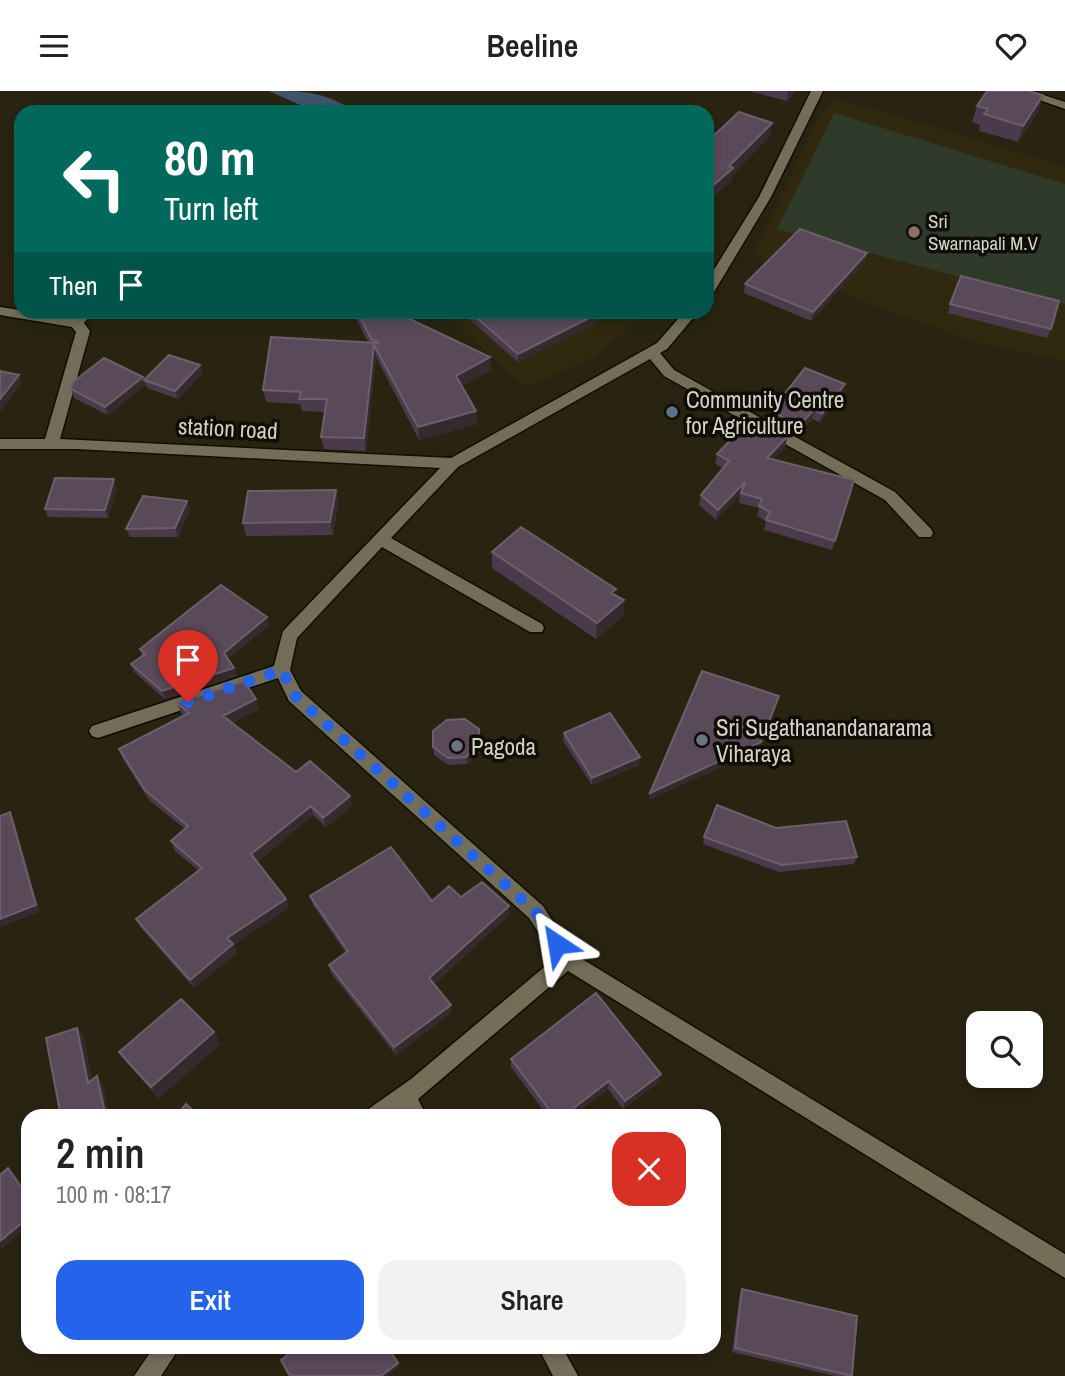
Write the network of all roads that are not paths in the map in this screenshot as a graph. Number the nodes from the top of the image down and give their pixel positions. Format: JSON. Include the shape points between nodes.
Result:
{"nodes":[{"id":1,"x":817,"y":91,"type":"edge"},
{"id":2,"x":1020,"y":91,"type":"edge"},
{"id":3,"x":1065,"y":106,"type":"edge"},
{"id":4,"x":714,"y":281,"type":"edge"},
{"id":5,"x":51,"y":319,"type":"edge"},
{"id":6,"x":80,"y":319,"type":"edge"},
{"id":7,"x":685,"y":319,"type":"edge"},
{"id":8,"x":76,"y":323,"type":"junction"},
{"id":9,"x":652,"y":352,"type":"junction"},
{"id":10,"x":0,"y":444,"type":"edge"},
{"id":11,"x":51,"y":446,"type":"junction"},
{"id":12,"x":453,"y":463,"type":"junction"},
{"id":13,"x":925,"y":533,"type":"dead end"},
{"id":14,"x":382,"y":540,"type":"junction"},
{"id":15,"x":536,"y":628,"type":"dead end"},
{"id":16,"x":282,"y":670,"type":"junction"},
{"id":17,"x":98,"y":731,"type":"dead end"},
{"id":18,"x":567,"y":960,"type":"junction"},
{"id":19,"x":404,"y":1095,"type":"junction"},
{"id":20,"x":385,"y":1109,"type":"edge"},
{"id":21,"x":412,"y":1109,"type":"edge"},
{"id":22,"x":1065,"y":1267,"type":"edge"},
{"id":23,"x":163,"y":1354,"type":"edge"},
{"id":24,"x":554,"y":1354,"type":"edge"},
{"id":25,"x":146,"y":1376,"type":"edge"},
{"id":26,"x":566,"y":1376,"type":"edge"}],
"edges":[{"from":1,"to":4,"type":"street","via":[[765,197]]},
{"from":2,"to":3,"type":"street"},
{"from":5,"to":8,"type":"street"},
{"from":6,"to":8,"type":"street"},
{"from":7,"to":9,"type":"street"},
{"from":8,"to":11,"type":"street","via":[[83,331]]},
{"from":9,"to":12,"type":"street"},
{"from":9,"to":13,"type":"street","via":[[669,373],[890,496]]},
{"from":10,"to":11,"type":"street","name":"station road"},
{"from":11,"to":12,"type":"street","name":"station road"},
{"from":12,"to":14,"type":"street"},
{"from":14,"to":15,"type":"street"},
{"from":14,"to":16,"type":"street","via":[[289,636]]},
{"from":16,"to":17,"type":"street"},
{"from":16,"to":18,"type":"street","via":[[295,696],[536,912]]},
{"from":18,"to":19,"type":"street"},
{"from":18,"to":22,"type":"street"},
{"from":19,"to":20,"type":"street"},
{"from":19,"to":21,"type":"street"},
{"from":23,"to":25,"type":"street"},
{"from":24,"to":26,"type":"street"}]}
